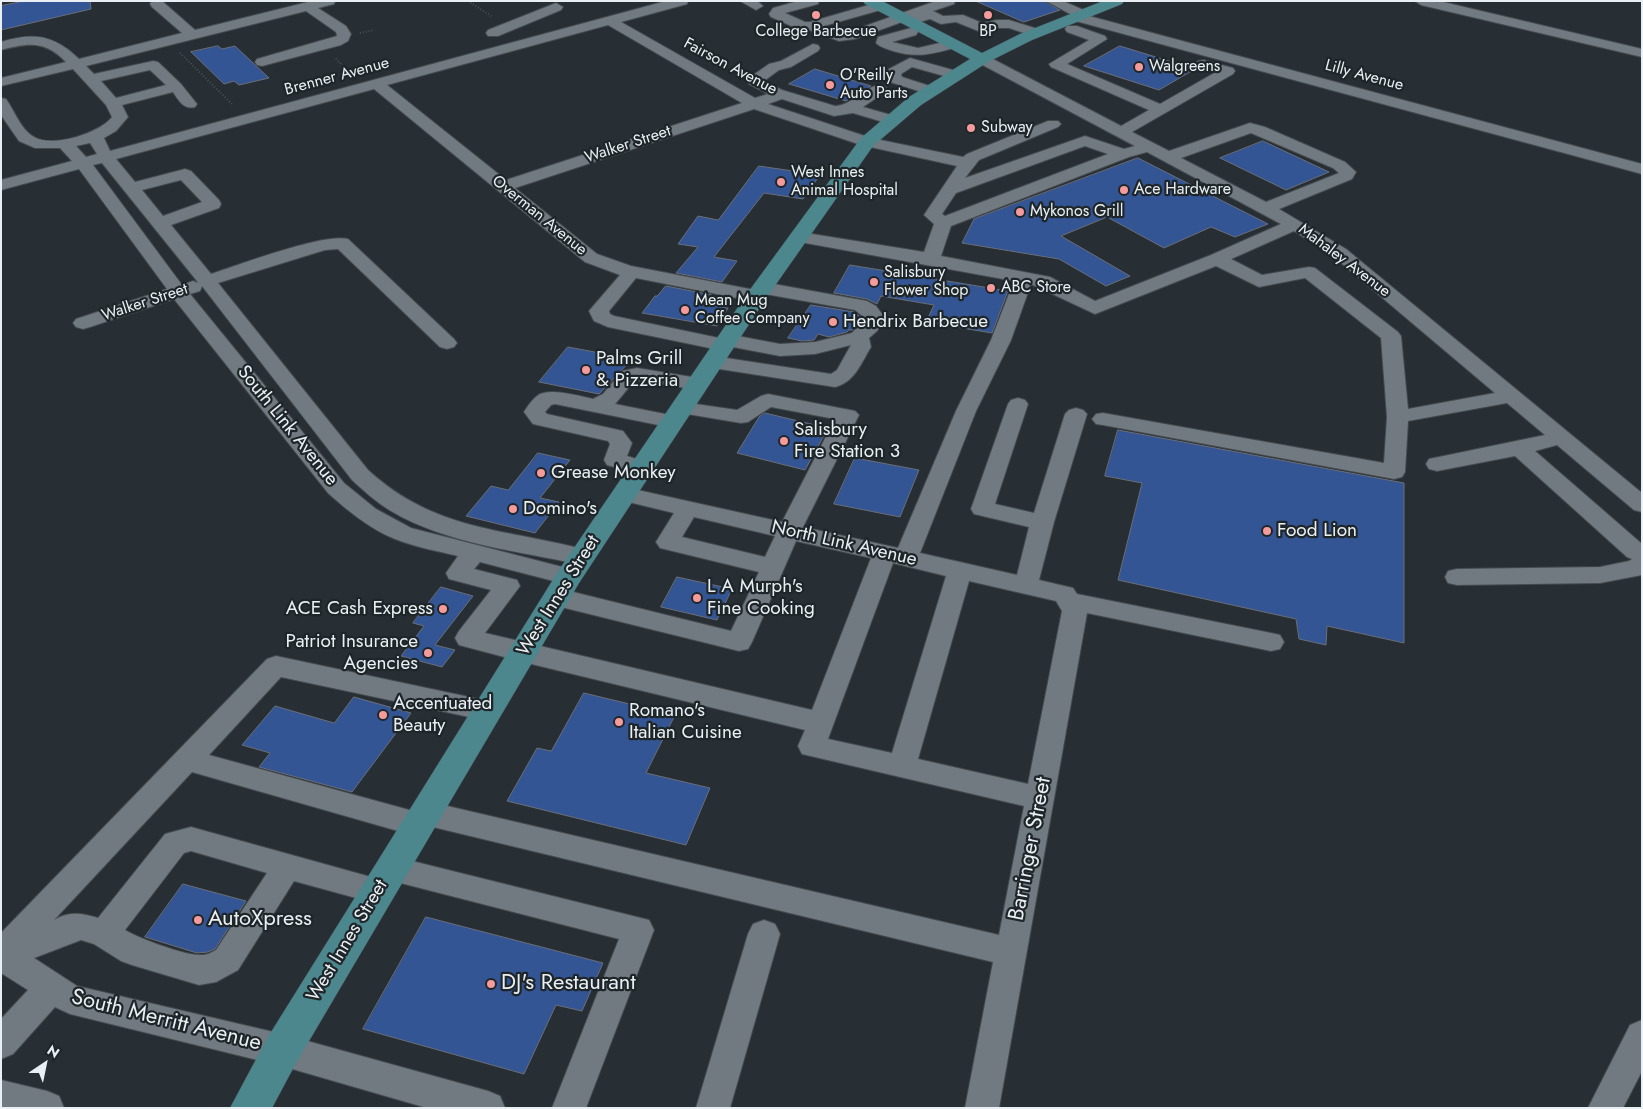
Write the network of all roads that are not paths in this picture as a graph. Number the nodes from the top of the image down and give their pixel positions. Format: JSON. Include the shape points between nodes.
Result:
{"nodes":[{"id":1,"x":329,"y":1,"type":"edge"},
{"id":2,"x":682,"y":1,"type":"edge"},
{"id":3,"x":813,"y":1,"type":"edge"},
{"id":4,"x":949,"y":1,"type":"edge"},
{"id":5,"x":1052,"y":1,"type":"edge"},
{"id":6,"x":1117,"y":1,"type":"edge"},
{"id":7,"x":1421,"y":1,"type":"edge"},
{"id":8,"x":158,"y":4,"type":"dead end"},
{"id":9,"x":552,"y":4,"type":"edge"},
{"id":10,"x":875,"y":4,"type":"edge"},
{"id":11,"x":620,"y":6,"type":"dead end"},
{"id":12,"x":834,"y":6,"type":"dead end"},
{"id":13,"x":309,"y":7,"type":"junction"},
{"id":14,"x":634,"y":14,"type":"junction"},
{"id":15,"x":851,"y":14,"type":"junction"},
{"id":16,"x":1080,"y":16,"type":"junction"},
{"id":17,"x":609,"y":20,"type":"junction"},
{"id":18,"x":941,"y":20,"type":"junction"},
{"id":19,"x":916,"y":25,"type":"junction"},
{"id":20,"x":1016,"y":25,"type":"junction"},
{"id":21,"x":1058,"y":25,"type":"junction"},
{"id":22,"x":811,"y":26,"type":"junction"},
{"id":23,"x":587,"y":27,"type":"junction"},
{"id":24,"x":493,"y":33,"type":"dead end"},
{"id":25,"x":1036,"y":33,"type":"junction"},
{"id":26,"x":962,"y":34,"type":"junction"},
{"id":27,"x":192,"y":35,"type":"junction"},
{"id":28,"x":994,"y":35,"type":"junction"},
{"id":29,"x":1100,"y":39,"type":"junction"},
{"id":30,"x":1017,"y":42,"type":"junction"},
{"id":31,"x":1,"y":46,"type":"edge"},
{"id":32,"x":813,"y":48,"type":"dead end"},
{"id":33,"x":1642,"y":53,"type":"edge"},
{"id":34,"x":915,"y":58,"type":"junction"},
{"id":35,"x":982,"y":59,"type":"junction"},
{"id":36,"x":262,"y":62,"type":"dead end"},
{"id":37,"x":76,"y":64,"type":"junction"},
{"id":38,"x":955,"y":75,"type":"junction"},
{"id":39,"x":92,"y":79,"type":"junction"},
{"id":40,"x":1,"y":82,"type":"edge"},
{"id":41,"x":378,"y":85,"type":"junction"},
{"id":42,"x":176,"y":87,"type":"junction"},
{"id":43,"x":880,"y":89,"type":"dead end"},
{"id":44,"x":930,"y":91,"type":"junction"},
{"id":45,"x":779,"y":94,"type":"junction"},
{"id":46,"x":1,"y":102,"type":"edge"},
{"id":47,"x":113,"y":103,"type":"junction"},
{"id":48,"x":190,"y":104,"type":"dead end"},
{"id":49,"x":754,"y":104,"type":"junction"},
{"id":50,"x":1066,"y":104,"type":"junction"},
{"id":51,"x":851,"y":108,"type":"junction"},
{"id":52,"x":1161,"y":110,"type":"junction"},
{"id":53,"x":893,"y":120,"type":"junction"},
{"id":54,"x":1053,"y":124,"type":"junction"},
{"id":55,"x":1121,"y":132,"type":"junction"},
{"id":56,"x":94,"y":135,"type":"junction"},
{"id":57,"x":1085,"y":141,"type":"junction"},
{"id":58,"x":867,"y":142,"type":"junction"},
{"id":59,"x":64,"y":143,"type":"junction"},
{"id":60,"x":1149,"y":147,"type":"junction"},
{"id":61,"x":1123,"y":154,"type":"junction"},
{"id":62,"x":106,"y":157,"type":"junction"},
{"id":63,"x":1168,"y":157,"type":"junction"},
{"id":64,"x":83,"y":163,"type":"junction"},
{"id":65,"x":967,"y":163,"type":"junction"},
{"id":66,"x":1642,"y":169,"type":"edge"},
{"id":67,"x":1,"y":185,"type":"edge"},
{"id":68,"x":502,"y":187,"type":"junction"},
{"id":69,"x":131,"y":188,"type":"junction"},
{"id":70,"x":951,"y":189,"type":"junction"},
{"id":71,"x":1266,"y":208,"type":"junction"},
{"id":72,"x":160,"y":223,"type":"junction"},
{"id":73,"x":943,"y":223,"type":"junction"},
{"id":74,"x":1295,"y":224,"type":"junction"},
{"id":75,"x":800,"y":237,"type":"junction"},
{"id":76,"x":1217,"y":259,"type":"junction"},
{"id":77,"x":931,"y":260,"type":"junction"},
{"id":78,"x":632,"y":272,"type":"junction"},
{"id":79,"x":1025,"y":277,"type":"junction"},
{"id":80,"x":207,"y":282,"type":"junction"},
{"id":81,"x":178,"y":292,"type":"junction"},
{"id":82,"x":760,"y":292,"type":"junction"},
{"id":83,"x":83,"y":323,"type":"dead end"},
{"id":84,"x":859,"y":337,"type":"junction"},
{"id":85,"x":447,"y":343,"type":"dead end"},
{"id":86,"x":703,"y":377,"type":"junction"},
{"id":87,"x":1512,"y":396,"type":"junction"},
{"id":88,"x":1018,"y":404,"type":"dead end"},
{"id":89,"x":596,"y":406,"type":"junction"},
{"id":90,"x":1076,"y":414,"type":"dead end"},
{"id":91,"x":1398,"y":417,"type":"junction"},
{"id":92,"x":1103,"y":419,"type":"dead end"},
{"id":93,"x":1561,"y":437,"type":"junction"},
{"id":94,"x":1525,"y":447,"type":"junction"},
{"id":95,"x":1437,"y":464,"type":"dead end"},
{"id":96,"x":641,"y":468,"type":"junction"},
{"id":97,"x":624,"y":494,"type":"junction"},
{"id":98,"x":1642,"y":505,"type":"edge"},
{"id":99,"x":688,"y":508,"type":"junction"},
{"id":100,"x":1042,"y":522,"type":"junction"},
{"id":101,"x":789,"y":531,"type":"junction"},
{"id":102,"x":473,"y":554,"type":"junction"},
{"id":103,"x":1642,"y":554,"type":"edge"},
{"id":104,"x":896,"y":556,"type":"junction"},
{"id":105,"x":1642,"y":563,"type":"edge"},
{"id":106,"x":773,"y":567,"type":"junction"},
{"id":107,"x":960,"y":570,"type":"junction"},
{"id":108,"x":569,"y":577,"type":"junction"},
{"id":109,"x":1457,"y":577,"type":"dead end"},
{"id":110,"x":1026,"y":585,"type":"junction"},
{"id":111,"x":1067,"y":597,"type":"junction"},
{"id":112,"x":1271,"y":642,"type":"dead end"},
{"id":113,"x":523,"y":653,"type":"junction"},
{"id":114,"x":488,"y":711,"type":"junction"},
{"id":115,"x":821,"y":722,"type":"junction"},
{"id":116,"x":187,"y":760,"type":"junction"},
{"id":117,"x":902,"y":767,"type":"junction"},
{"id":118,"x":1040,"y":798,"type":"junction"},
{"id":119,"x":422,"y":819,"type":"junction"},
{"id":120,"x":288,"y":865,"type":"junction"},
{"id":121,"x":385,"y":880,"type":"junction"},
{"id":122,"x":104,"y":934,"type":"junction"},
{"id":123,"x":764,"y":934,"type":"dead end"},
{"id":124,"x":1012,"y":952,"type":"junction"},
{"id":125,"x":1,"y":955,"type":"edge"},
{"id":126,"x":51,"y":988,"type":"junction"},
{"id":127,"x":1642,"y":1036,"type":"edge"},
{"id":128,"x":1,"y":1043,"type":"edge"},
{"id":129,"x":282,"y":1050,"type":"junction"},
{"id":130,"x":1,"y":1097,"type":"edge"},
{"id":131,"x":47,"y":1108,"type":"edge"},
{"id":132,"x":250,"y":1108,"type":"edge"},
{"id":133,"x":488,"y":1108,"type":"edge"},
{"id":134,"x":569,"y":1108,"type":"edge"},
{"id":135,"x":713,"y":1108,"type":"edge"},
{"id":136,"x":982,"y":1108,"type":"edge"},
{"id":137,"x":1605,"y":1108,"type":"edge"}],
"edges":[{"from":1,"to":13,"type":"street"},
{"from":2,"to":14,"type":"street","name":"Brenner Avenue"},
{"from":3,"to":22,"type":"street","via":[[776,14],[803,26]]},
{"from":4,"to":19,"type":"street"},
{"from":5,"to":16,"type":"street","name":"Lilly Avenue"},
{"from":6,"to":16,"type":"main road","name":"West Innes Street"},
{"from":7,"to":33,"type":"street"},
{"from":8,"to":27,"type":"street"},
{"from":9,"to":23,"type":"street"},
{"from":9,"to":24,"type":"street"},
{"from":10,"to":15,"type":"street"},
{"from":10,"to":19,"type":"main road"},
{"from":11,"to":14,"type":"street"},
{"from":12,"to":15,"type":"street"},
{"from":13,"to":27,"type":"street"},
{"from":13,"to":36,"type":"street","via":[[341,29],[343,38]]},
{"from":14,"to":17,"type":"street","name":"Brenner Avenue"},
{"from":15,"to":22,"type":"street"},
{"from":16,"to":21,"type":"main road","name":"West Innes Street"},
{"from":16,"to":66,"type":"street","name":"Lilly Avenue"},
{"from":17,"to":23,"type":"street","name":"Brenner Avenue"},
{"from":17,"to":49,"type":"street","name":"Fairson Avenue"},
{"from":18,"to":19,"type":"street","via":[[932,15]]},
{"from":18,"to":26,"type":"street"},
{"from":18,"to":26,"type":"street","via":[[958,18]]},
{"from":19,"to":22,"type":"street","via":[[839,37]]},
{"from":19,"to":26,"type":"main road"},
{"from":19,"to":34,"type":"street","via":[[883,40],[884,44]]},
{"from":20,"to":25,"type":"street"},
{"from":20,"to":26,"type":"street","via":[[998,22]]},
{"from":20,"to":28,"type":"street"},
{"from":21,"to":25,"type":"main road","name":"West Innes Street"},
{"from":21,"to":29,"type":"street"},
{"from":23,"to":41,"type":"street","name":"Brenner Avenue"},
{"from":25,"to":30,"type":"main road","name":"West Innes Street"},
{"from":26,"to":28,"type":"street"},
{"from":26,"to":34,"type":"street"},
{"from":26,"to":35,"type":"main road"},
{"from":27,"to":37,"type":"street"},
{"from":28,"to":30,"type":"street"},
{"from":29,"to":52,"type":"street","via":[[1056,64]]},
{"from":29,"to":52,"type":"street","via":[[1116,39],[1228,71]]},
{"from":30,"to":35,"type":"main road","name":"West Innes Street"},
{"from":31,"to":37,"type":"street","via":[[29,40],[47,42],[63,50]]},
{"from":32,"to":45,"type":"street","via":[[754,81]]},
{"from":34,"to":38,"type":"street"},
{"from":34,"to":44,"type":"street","via":[[894,72],[895,79]]},
{"from":35,"to":38,"type":"main road","name":"West Innes Street"},
{"from":35,"to":50,"type":"street","name":"Mahaley Avenue"},
{"from":37,"to":39,"type":"street"},
{"from":37,"to":40,"type":"street"},
{"from":38,"to":44,"type":"main road","name":"West Innes Street"},
{"from":39,"to":42,"type":"street","via":[[153,65]]},
{"from":39,"to":47,"type":"street"},
{"from":41,"to":62,"type":"street","name":"Brenner Avenue"},
{"from":41,"to":68,"type":"street","name":"Overman Avenue"},
{"from":42,"to":47,"type":"street"},
{"from":42,"to":48,"type":"street"},
{"from":43,"to":51,"type":"street"},
{"from":44,"to":53,"type":"main road","name":"West Innes Street"},
{"from":45,"to":49,"type":"street","name":"Walker Street"},
{"from":45,"to":51,"type":"street","via":[[834,111]]},
{"from":46,"to":59,"type":"street","via":[[27,139],[41,144]]},
{"from":47,"to":56,"type":"street","via":[[120,117],[114,125]]},
{"from":49,"to":58,"type":"street","name":"Fairson Avenue"},
{"from":49,"to":68,"type":"street","name":"Walker Street"},
{"from":50,"to":54,"type":"street","via":[[1045,120]]},
{"from":50,"to":55,"type":"street","name":"Mahaley Avenue"},
{"from":51,"to":53,"type":"street"},
{"from":52,"to":55,"type":"street"},
{"from":53,"to":58,"type":"main road","name":"West Innes Street"},
{"from":54,"to":57,"type":"street"},
{"from":54,"to":65,"type":"street","via":[[973,156]]},
{"from":55,"to":60,"type":"street","name":"Mahaley Avenue"},
{"from":56,"to":59,"type":"street"},
{"from":56,"to":62,"type":"street","name":"South Link Avenue"},
{"from":57,"to":61,"type":"street"},
{"from":57,"to":70,"type":"street"},
{"from":58,"to":65,"type":"street","name":"Fairson Avenue"},
{"from":58,"to":75,"type":"main road","name":"West Innes Street"},
{"from":59,"to":64,"type":"street","name":"South Link Avenue"},
{"from":60,"to":61,"type":"street"},
{"from":60,"to":63,"type":"street","name":"Mahaley Avenue"},
{"from":61,"to":73,"type":"street"},
{"from":62,"to":64,"type":"street","name":"Brenner Avenue"},
{"from":62,"to":69,"type":"street","name":"South Link Avenue"},
{"from":63,"to":71,"type":"street","name":"Mahaley Avenue"},
{"from":63,"to":71,"type":"street","via":[[1250,128],[1339,165],[1348,172],[1346,176]]},
{"from":64,"to":67,"type":"street","name":"Brenner Avenue"},
{"from":64,"to":81,"type":"street","name":"South Link Avenue"},
{"from":65,"to":70,"type":"street"},
{"from":68,"to":78,"type":"street","name":"Overman Avenue","via":[[591,258]]},
{"from":69,"to":72,"type":"street","name":"South Link Avenue"},
{"from":69,"to":72,"type":"street","via":[[185,174],[213,204]]},
{"from":70,"to":73,"type":"street","via":[[934,215]]},
{"from":71,"to":74,"type":"street","name":"Mahaley Avenue"},
{"from":72,"to":80,"type":"street","name":"South Link Avenue"},
{"from":73,"to":77,"type":"street"},
{"from":74,"to":76,"type":"street"},
{"from":74,"to":87,"type":"street","name":"Mahaley Avenue","via":[[1340,253]]},
{"from":75,"to":77,"type":"street"},
{"from":75,"to":82,"type":"main road","name":"West Innes Street"},
{"from":76,"to":79,"type":"street","via":[[1095,308],[1043,281]]},
{"from":76,"to":91,"type":"street","via":[[1259,281],[1309,272],[1391,336]]},
{"from":77,"to":79,"type":"street"},
{"from":78,"to":82,"type":"street","name":"Overman Avenue"},
{"from":78,"to":86,"type":"street","via":[[598,311],[601,317]]},
{"from":79,"to":104,"type":"street","via":[[1001,340]]},
{"from":80,"to":81,"type":"street","name":"Walker Street"},
{"from":80,"to":85,"type":"street","name":"Walker Street","via":[[323,245],[342,244]]},
{"from":80,"to":108,"type":"street","name":"South Link Avenue","via":[[360,476],[384,496],[413,513]]},
{"from":81,"to":83,"type":"street","name":"Walker Street"},
{"from":81,"to":102,"type":"street","name":"South Link Avenue","via":[[336,488],[357,507],[379,523],[404,534]]},
{"from":82,"to":84,"type":"street","name":"Overman Avenue","via":[[865,307],[875,318]]},
{"from":82,"to":86,"type":"main road","name":"West Innes Street"},
{"from":84,"to":86,"type":"street","via":[[791,351]]},
{"from":84,"to":86,"type":"street","via":[[861,347],[845,374],[835,381]]},
{"from":86,"to":89,"type":"street"},
{"from":86,"to":89,"type":"street","via":[[629,375],[610,398]]},
{"from":86,"to":96,"type":"main road","name":"West Innes Street"},
{"from":86,"to":101,"type":"street","via":[[741,417],[768,400],[848,415]]},
{"from":87,"to":91,"type":"street"},
{"from":87,"to":93,"type":"street","name":"Mahaley Avenue"},
{"from":88,"to":100,"type":"street","via":[[982,509]]},
{"from":89,"to":96,"type":"street","via":[[555,398],[545,399],[534,412],[540,419],[615,436],[621,443],[615,460]]},
{"from":90,"to":100,"type":"street"},
{"from":91,"to":92,"type":"street","via":[[1394,472]]},
{"from":93,"to":94,"type":"street"},
{"from":93,"to":98,"type":"street","name":"Mahaley Avenue"},
{"from":94,"to":95,"type":"street"},
{"from":94,"to":103,"type":"street","via":[[1524,453]]},
{"from":96,"to":97,"type":"main road","name":"West Innes Street"},
{"from":97,"to":99,"type":"street","name":"North Link Avenue"},
{"from":97,"to":108,"type":"main road","name":"West Innes Street"},
{"from":99,"to":101,"type":"street","name":"North Link Avenue"},
{"from":99,"to":106,"type":"street","via":[[668,542]]},
{"from":100,"to":110,"type":"street"},
{"from":101,"to":104,"type":"street","name":"North Link Avenue"},
{"from":101,"to":106,"type":"street"},
{"from":102,"to":108,"type":"street","name":"South Link Avenue"},
{"from":102,"to":113,"type":"street","via":[[458,573],[508,586],[468,638]]},
{"from":104,"to":107,"type":"street","name":"North Link Avenue"},
{"from":104,"to":115,"type":"street"},
{"from":105,"to":109,"type":"street","via":[[1636,568],[1600,576]]},
{"from":106,"to":108,"type":"street","via":[[739,642]]},
{"from":107,"to":110,"type":"street","name":"North Link Avenue"},
{"from":107,"to":117,"type":"street"},
{"from":108,"to":113,"type":"main road","name":"West Innes Street"},
{"from":110,"to":111,"type":"street","name":"North Link Avenue"},
{"from":111,"to":112,"type":"street","name":"North Link Avenue"},
{"from":111,"to":118,"type":"street","name":"Barringer Street","via":[[1075,610]]},
{"from":113,"to":114,"type":"main road","name":"West Innes Street"},
{"from":113,"to":115,"type":"street"},
{"from":114,"to":116,"type":"street","via":[[276,666]]},
{"from":114,"to":119,"type":"main road","name":"West Innes Street"},
{"from":115,"to":117,"type":"street","via":[[812,746]]},
{"from":116,"to":119,"type":"street"},
{"from":116,"to":125,"type":"street"},
{"from":117,"to":118,"type":"street"},
{"from":118,"to":124,"type":"street","name":"Barringer Street"},
{"from":119,"to":121,"type":"main road","name":"West Innes Street"},
{"from":119,"to":124,"type":"street"},
{"from":120,"to":121,"type":"street"},
{"from":120,"to":122,"type":"street","via":[[191,838],[175,843]]},
{"from":120,"to":122,"type":"street","via":[[227,960],[216,967],[199,970],[132,951]]},
{"from":121,"to":129,"type":"main road","name":"West Innes Street"},
{"from":121,"to":134,"type":"street","via":[[638,930]]},
{"from":122,"to":125,"type":"street","via":[[81,926],[68,928],[55,936]]},
{"from":123,"to":135,"type":"street"},
{"from":124,"to":136,"type":"street","name":"Barringer Street"},
{"from":125,"to":126,"type":"street","name":"South Merritt Avenue"},
{"from":126,"to":128,"type":"street"},
{"from":126,"to":129,"type":"street","name":"South Merritt Avenue","via":[[70,999]]},
{"from":127,"to":137,"type":"street"},
{"from":129,"to":132,"type":"main road","name":"West Innes Street"},
{"from":129,"to":133,"type":"street","name":"South Merritt Avenue"},
{"from":130,"to":131,"type":"street"}]}
